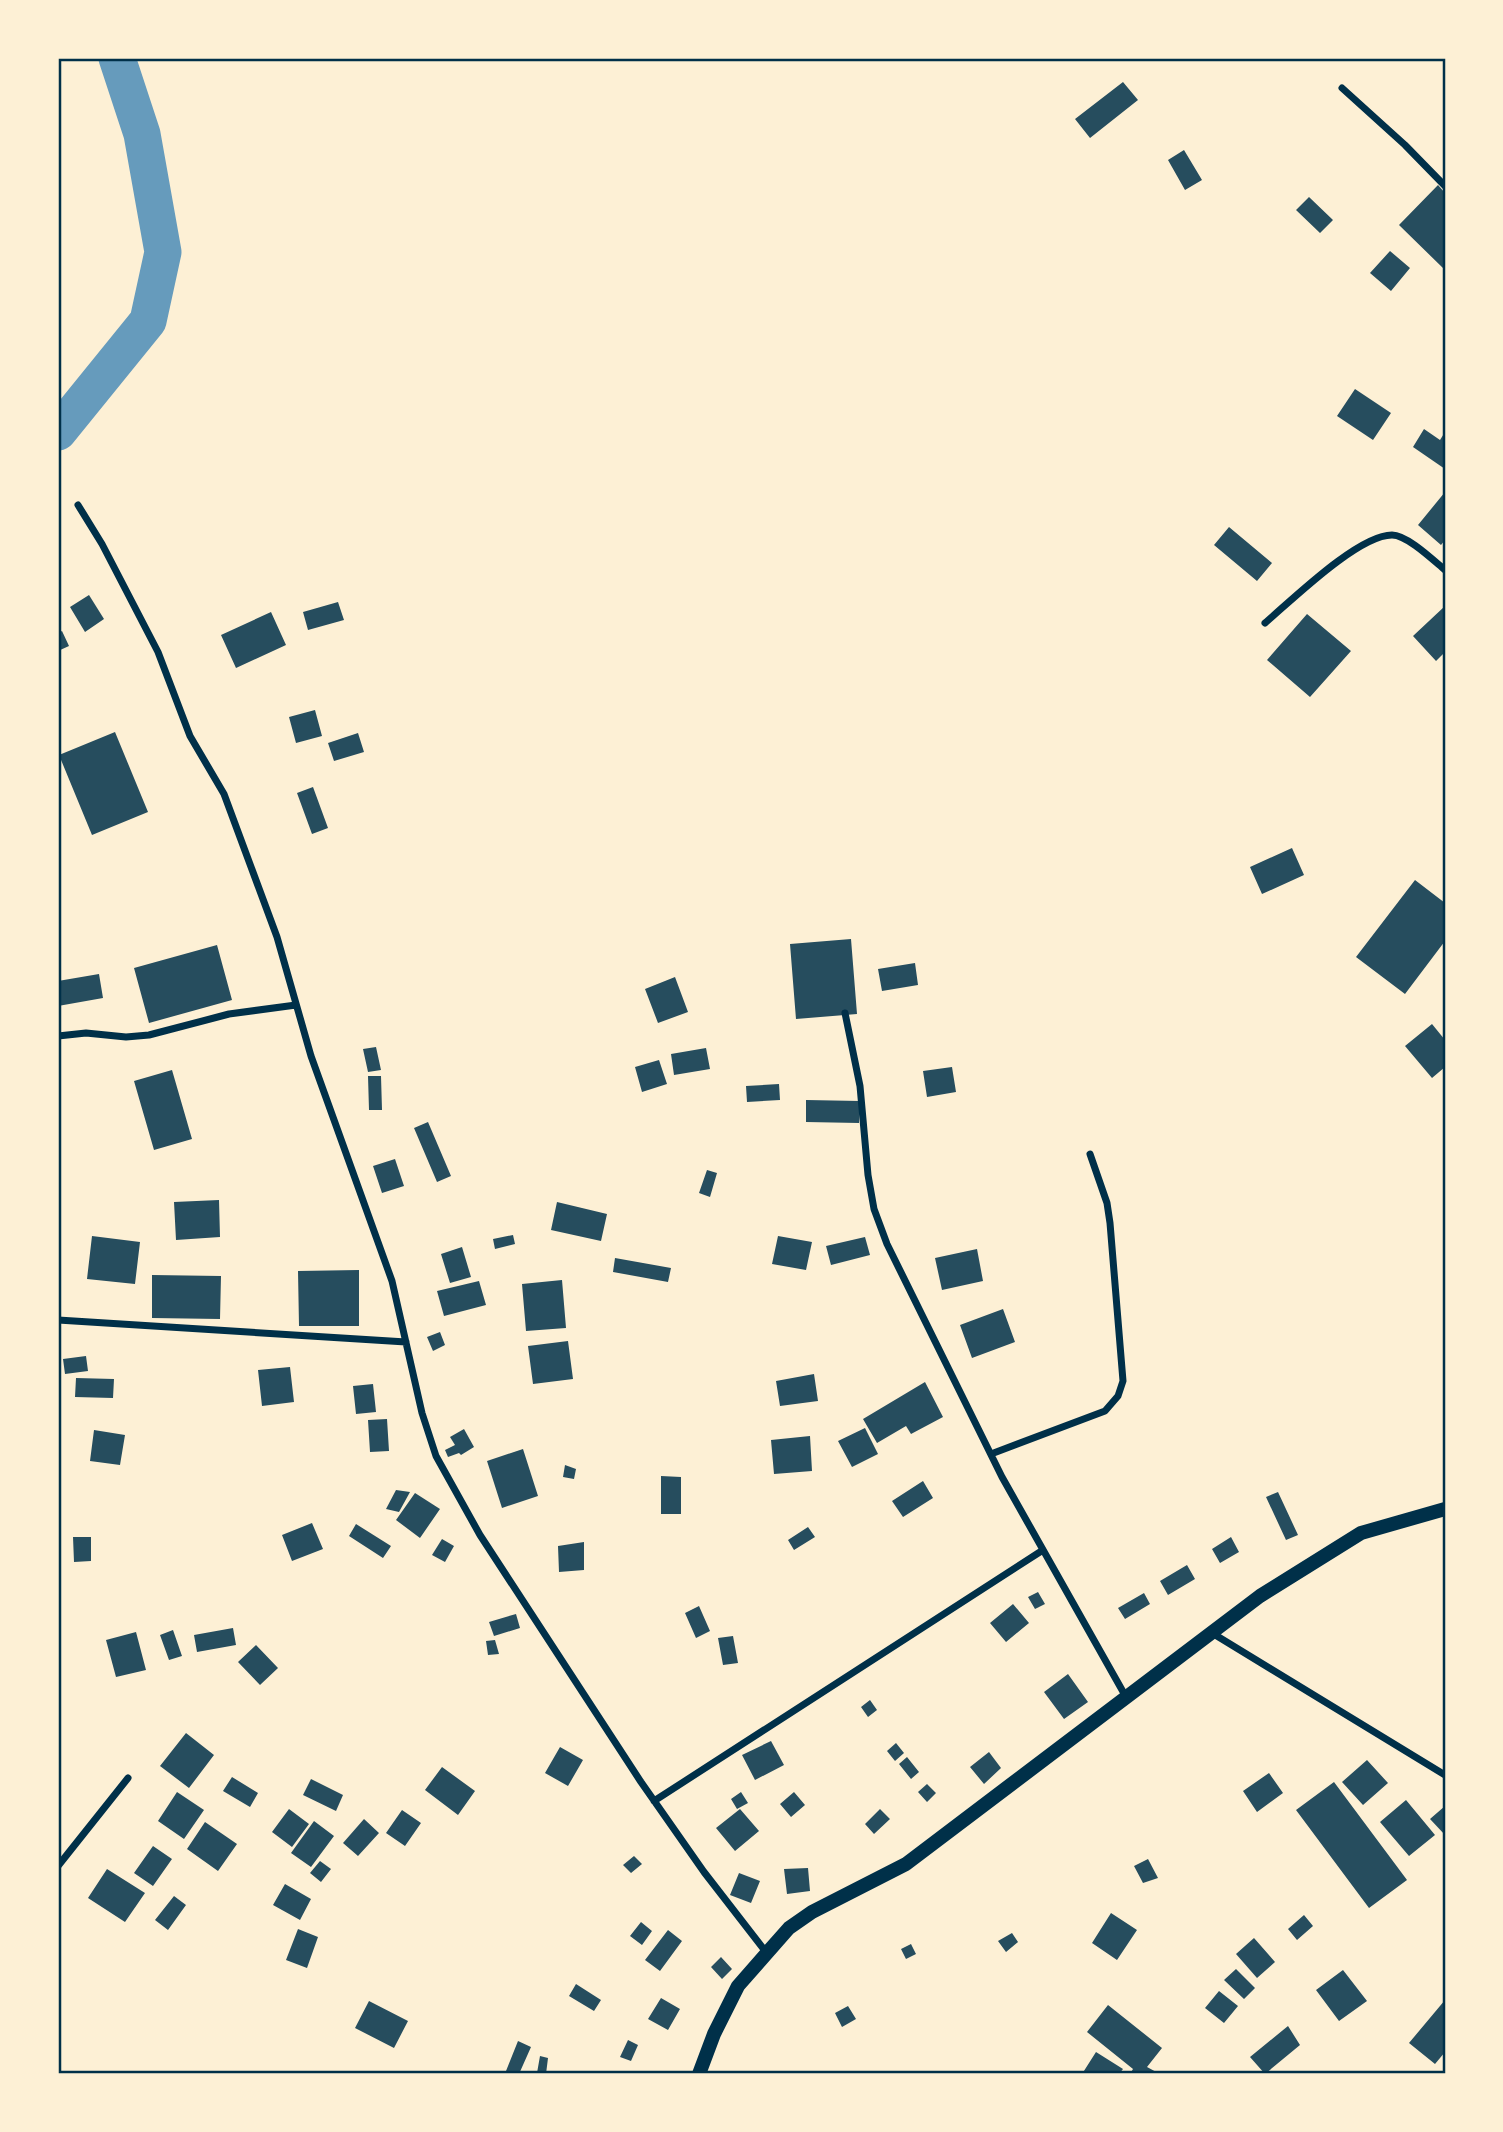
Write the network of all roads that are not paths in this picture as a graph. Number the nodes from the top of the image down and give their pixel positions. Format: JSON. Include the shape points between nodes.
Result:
{"nodes":[{"id":1,"x":1342,"y":88,"type":"dead end"},
{"id":2,"x":1445,"y":186,"type":"edge"},
{"id":3,"x":78,"y":505,"type":"dead end"},
{"id":4,"x":1445,"y":570,"type":"edge"},
{"id":5,"x":1265,"y":624,"type":"dead end"},
{"id":6,"x":296,"y":1005,"type":"junction"},
{"id":7,"x":845,"y":1013,"type":"dead end"},
{"id":8,"x":58,"y":1036,"type":"edge"},
{"id":9,"x":1090,"y":1154,"type":"dead end"},
{"id":10,"x":58,"y":1321,"type":"edge"},
{"id":11,"x":406,"y":1342,"type":"junction"},
{"id":12,"x":991,"y":1454,"type":"junction"},
{"id":13,"x":1445,"y":1509,"type":"edge"},
{"id":14,"x":1043,"y":1550,"type":"junction"},
{"id":15,"x":1212,"y":1633,"type":"junction"},
{"id":16,"x":1126,"y":1698,"type":"junction"},
{"id":17,"x":1445,"y":1775,"type":"edge"},
{"id":18,"x":128,"y":1779,"type":"dead end"},
{"id":19,"x":654,"y":1801,"type":"junction"},
{"id":20,"x":58,"y":1866,"type":"edge"},
{"id":21,"x":766,"y":1952,"type":"junction"},
{"id":22,"x":699,"y":2074,"type":"edge"}],
"edges":[{"from":1,"to":2,"type":"street"},
{"from":3,"to":6,"type":"street","via":[[158,652],[190,736],[224,794],[277,937]]},
{"from":4,"to":5,"type":"street","via":[[1405,539],[1380,537],[1342,557]]},
{"from":6,"to":8,"type":"street","via":[[229,1014],[149,1035]]},
{"from":6,"to":11,"type":"street","via":[[392,1280]]},
{"from":7,"to":12,"type":"street","via":[[860,1086],[874,1209],[910,1293]]},
{"from":9,"to":12,"type":"street","via":[[1110,1223],[1123,1381],[1118,1396],[1105,1410]]},
{"from":10,"to":11,"type":"street"},
{"from":11,"to":19,"type":"street","via":[[436,1456],[480,1535]]},
{"from":12,"to":14,"type":"street"},
{"from":13,"to":15,"type":"main road","via":[[1361,1533],[1260,1596]]},
{"from":14,"to":16,"type":"street"},
{"from":14,"to":19,"type":"street"},
{"from":15,"to":16,"type":"main road"},
{"from":15,"to":17,"type":"street"},
{"from":16,"to":21,"type":"main road","via":[[906,1864],[811,1912]]},
{"from":18,"to":20,"type":"street"},
{"from":19,"to":21,"type":"street"},
{"from":21,"to":22,"type":"main road","via":[[738,1986]]}]}
